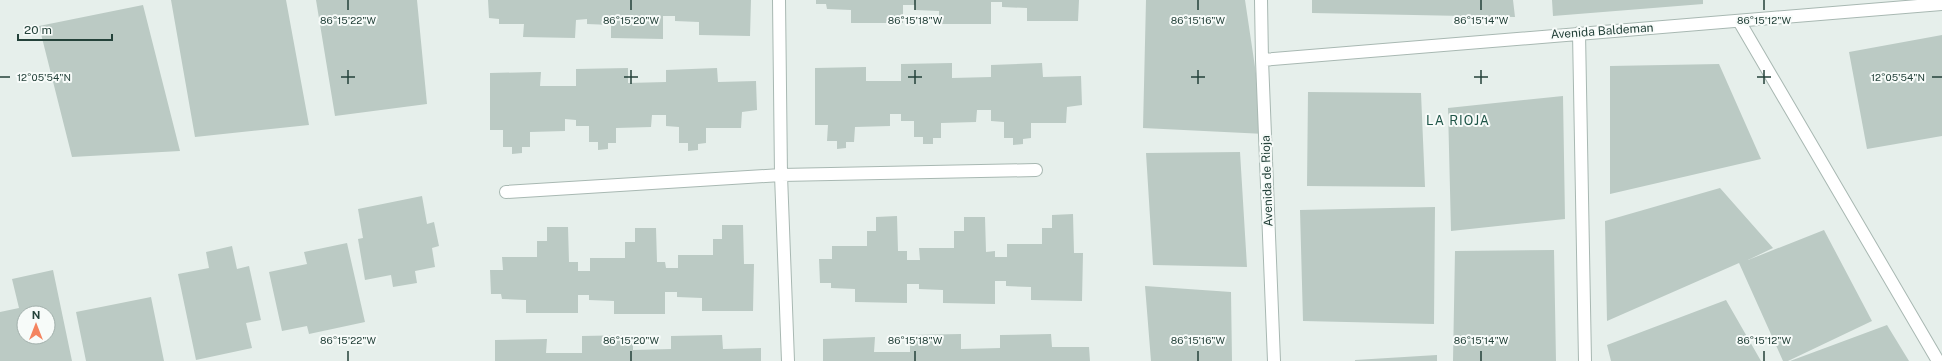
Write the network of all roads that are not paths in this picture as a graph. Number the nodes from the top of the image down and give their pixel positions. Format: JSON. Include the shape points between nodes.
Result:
{"nodes":[{"id":1,"x":779,"y":0,"type":"edge"},
{"id":2,"x":1261,"y":0,"type":"edge"},
{"id":3,"x":1942,"y":4,"type":"edge"},
{"id":4,"x":1739,"y":21,"type":"junction"},
{"id":5,"x":1579,"y":33,"type":"junction"},
{"id":6,"x":1262,"y":60,"type":"junction"},
{"id":7,"x":1036,"y":170,"type":"dead end"},
{"id":8,"x":781,"y":175,"type":"junction"},
{"id":9,"x":506,"y":192,"type":"dead end"},
{"id":10,"x":788,"y":361,"type":"edge"},
{"id":11,"x":1274,"y":361,"type":"edge"},
{"id":12,"x":1585,"y":361,"type":"edge"},
{"id":13,"x":1938,"y":361,"type":"edge"}],
"edges":[{"from":1,"to":8,"type":"street"},
{"from":2,"to":6,"type":"street","name":"Avenida de Rioja"},
{"from":3,"to":4,"type":"street","name":"Avenida Baldeman"},
{"from":4,"to":5,"type":"street","name":"Avenida Baldeman"},
{"from":4,"to":13,"type":"street"},
{"from":5,"to":6,"type":"street","name":"Avenida Baldeman"},
{"from":5,"to":12,"type":"street"},
{"from":6,"to":11,"type":"street","name":"Avenida de Rioja"},
{"from":7,"to":8,"type":"street"},
{"from":8,"to":9,"type":"street"},
{"from":8,"to":10,"type":"street"}]}
